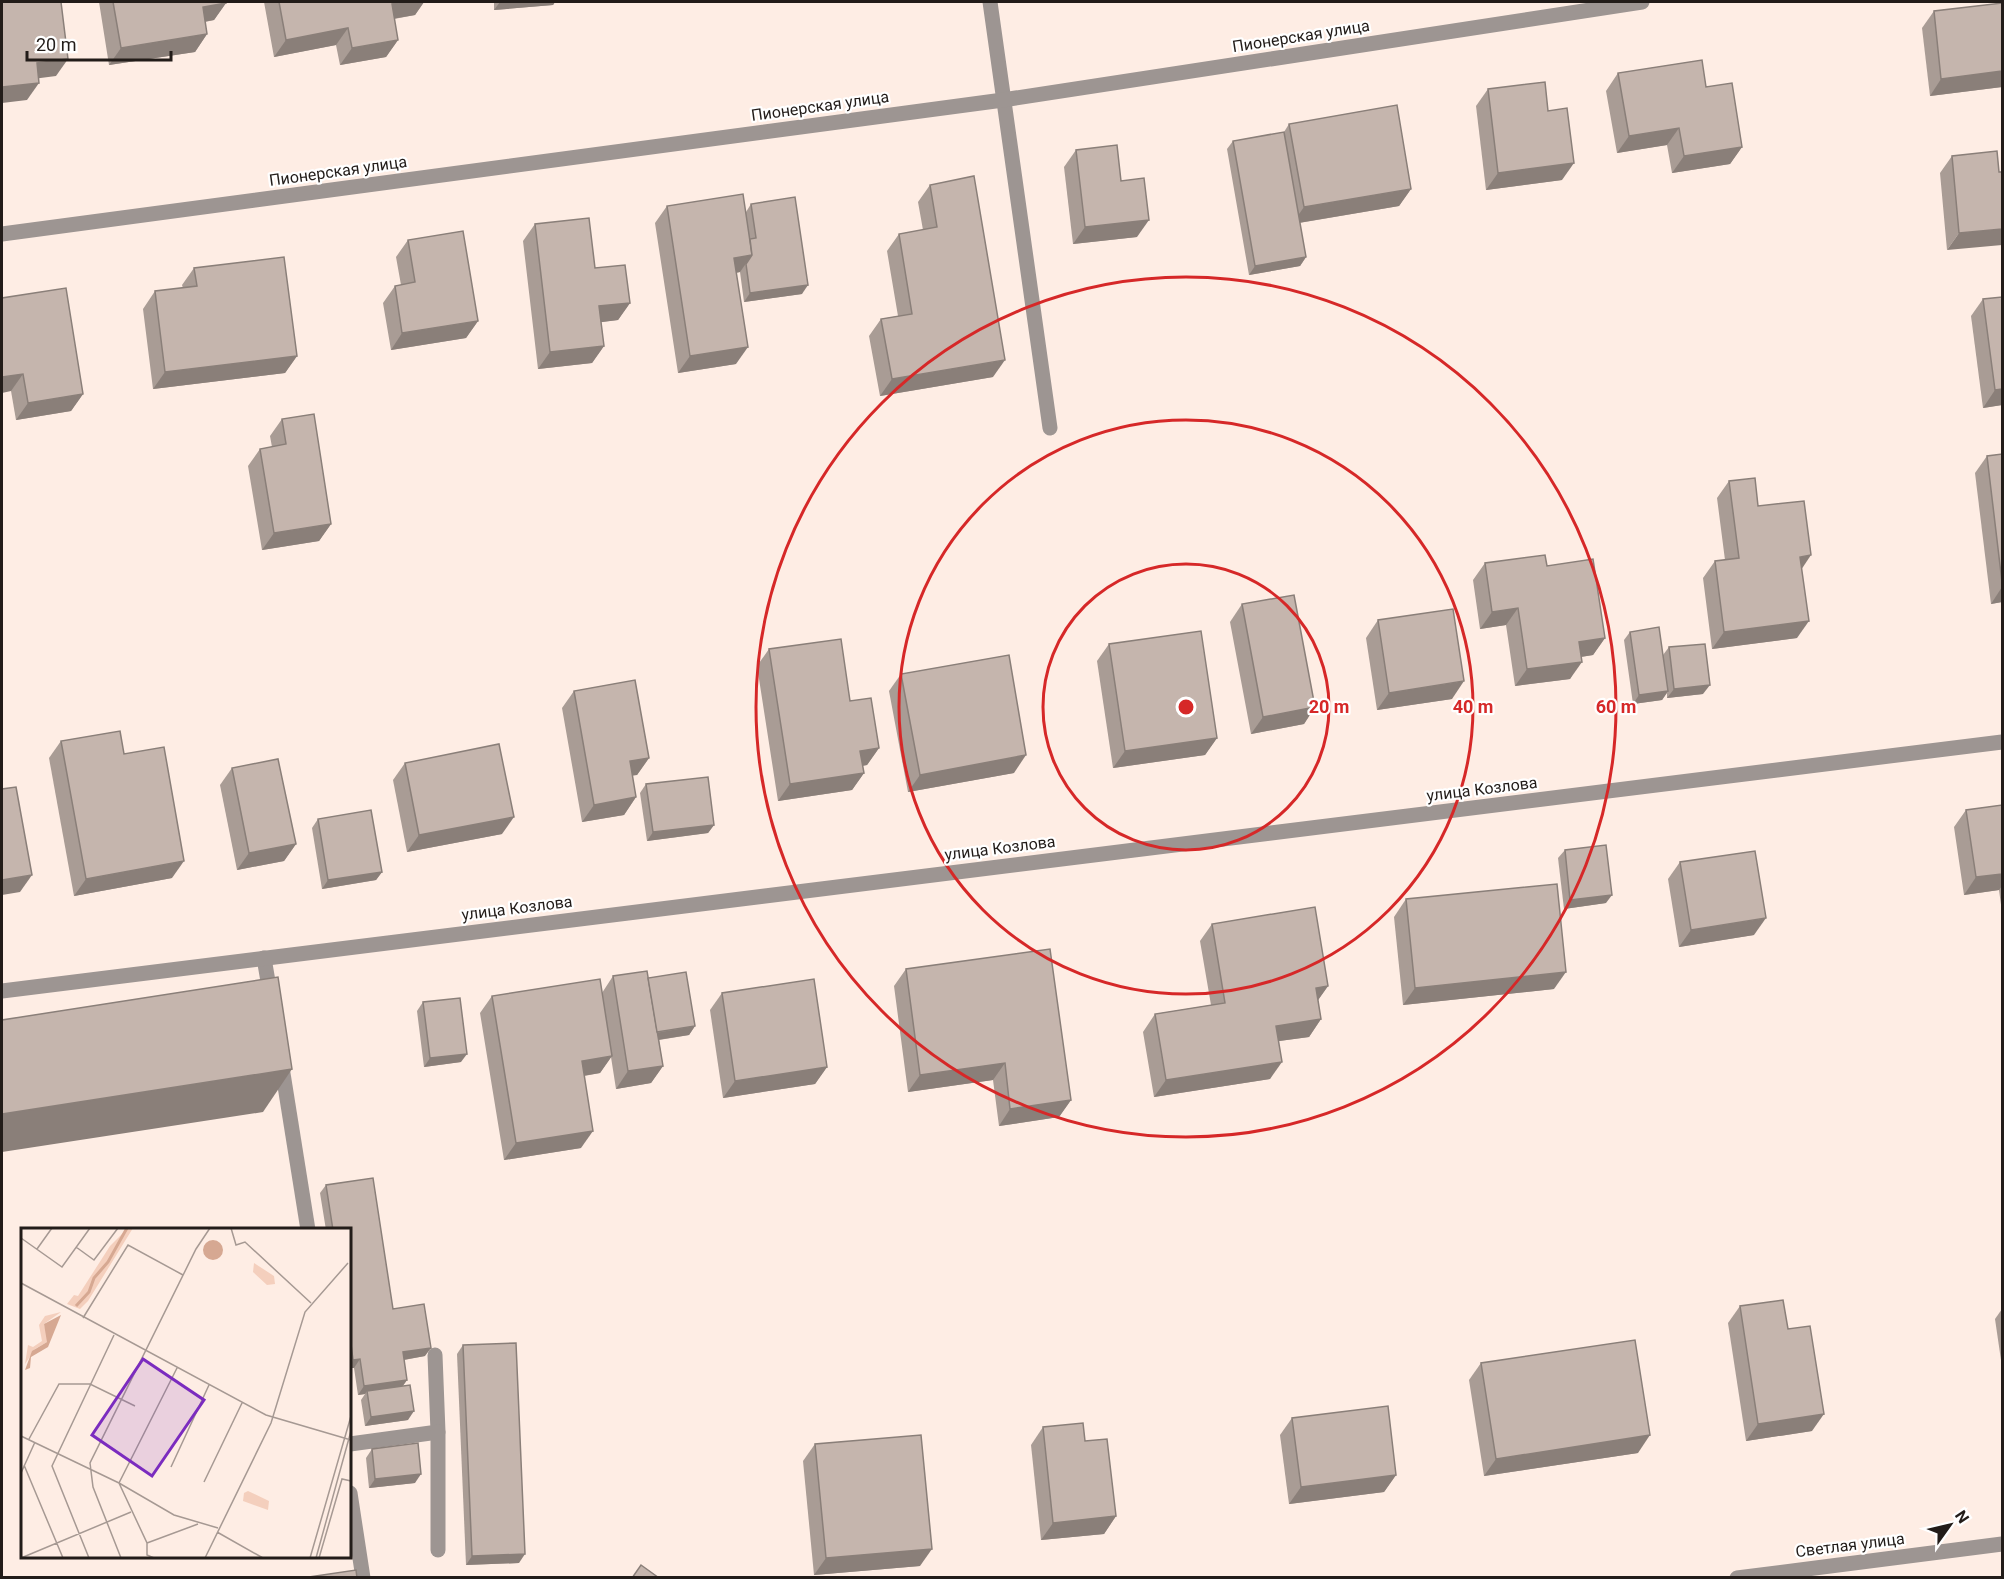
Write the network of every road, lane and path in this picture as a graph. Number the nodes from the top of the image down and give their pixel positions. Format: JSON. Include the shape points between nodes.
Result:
{"nodes":[{"id":1,"x":990,"y":2,"type":"edge"},
{"id":2,"x":1642,"y":2,"type":"edge"},
{"id":3,"x":1004,"y":100,"type":"junction"},
{"id":4,"x":2,"y":234,"type":"edge"},
{"id":5,"x":1050,"y":428,"type":"dead end"},
{"id":6,"x":2002,"y":742,"type":"edge"},
{"id":7,"x":264,"y":958,"type":"junction"},
{"id":8,"x":2,"y":991,"type":"edge"},
{"id":9,"x":274,"y":1017,"type":"edge"},
{"id":10,"x":278,"y":1040,"type":"edge"},
{"id":11,"x":308,"y":1228,"type":"edge"},
{"id":12,"x":435,"y":1355,"type":"dead end"},
{"id":13,"x":438,"y":1432,"type":"junction"},
{"id":14,"x":351,"y":1444,"type":"edge"},
{"id":15,"x":351,"y":1500,"type":"edge"},
{"id":16,"x":2002,"y":1544,"type":"edge"},
{"id":17,"x":438,"y":1550,"type":"dead end"},
{"id":18,"x":363,"y":1578,"type":"edge"},
{"id":19,"x":1737,"y":1578,"type":"edge"}],
"edges":[{"from":1,"to":3,"type":"street"},
{"from":2,"to":3,"type":"street","name":"Пионерская улица"},
{"from":3,"to":4,"type":"street","name":"Пионерская улица"},
{"from":3,"to":5,"type":"street"},
{"from":6,"to":7,"type":"street","name":"улица Козлова"},
{"from":7,"to":8,"type":"street","name":"улица Козлова"},
{"from":7,"to":9,"type":"street"},
{"from":10,"to":11,"type":"street"},
{"from":12,"to":13,"type":"street"},
{"from":13,"to":14,"type":"street"},
{"from":13,"to":17,"type":"street"},
{"from":15,"to":18,"type":"street"},
{"from":16,"to":19,"type":"street","name":"Светлая улица"}]}
